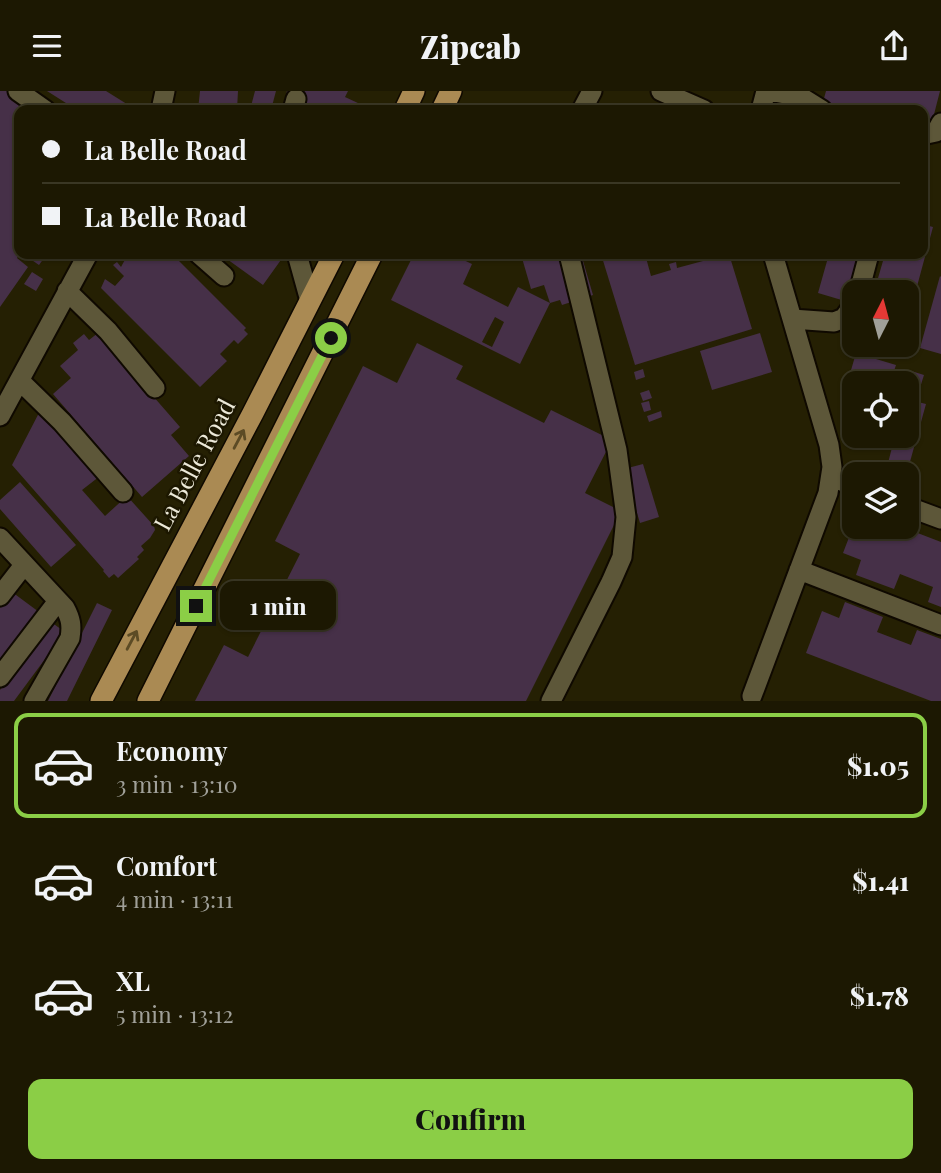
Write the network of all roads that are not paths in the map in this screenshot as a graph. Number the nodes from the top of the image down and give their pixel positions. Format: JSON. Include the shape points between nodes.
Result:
{"nodes":[{"id":1,"x":18,"y":91,"type":"edge"},
{"id":2,"x":661,"y":91,"type":"edge"},
{"id":3,"x":768,"y":91,"type":"edge"},
{"id":4,"x":804,"y":95,"type":"edge"},
{"id":5,"x":38,"y":105,"type":"edge"},
{"id":6,"x":693,"y":105,"type":"edge"},
{"id":7,"x":941,"y":123,"type":"edge"},
{"id":8,"x":928,"y":134,"type":"edge"},
{"id":9,"x":85,"y":259,"type":"edge"},
{"id":10,"x":205,"y":259,"type":"edge"},
{"id":11,"x":298,"y":259,"type":"edge"},
{"id":12,"x":331,"y":259,"type":"edge"},
{"id":13,"x":370,"y":259,"type":"edge"},
{"id":14,"x":570,"y":259,"type":"edge"},
{"id":15,"x":774,"y":259,"type":"edge"},
{"id":16,"x":868,"y":259,"type":"edge"},
{"id":17,"x":224,"y":276,"type":"dead end"},
{"id":18,"x":862,"y":280,"type":"edge"},
{"id":19,"x":67,"y":291,"type":"junction"},
{"id":20,"x":310,"y":301,"type":"junction"},
{"id":21,"x":792,"y":319,"type":"junction"},
{"id":22,"x":842,"y":319,"type":"edge"},
{"id":23,"x":20,"y":381,"type":"junction"},
{"id":24,"x":155,"y":388,"type":"dead end"},
{"id":25,"x":0,"y":416,"type":"edge"},
{"id":26,"x":831,"y":477,"type":"junction"},
{"id":27,"x":842,"y":481,"type":"edge"},
{"id":28,"x":124,"y":492,"type":"dead end"},
{"id":29,"x":244,"y":511,"type":"junction"},
{"id":30,"x":919,"y":511,"type":"edge"},
{"id":31,"x":941,"y":519,"type":"edge"},
{"id":32,"x":0,"y":538,"type":"edge"},
{"id":33,"x":24,"y":565,"type":"junction"},
{"id":34,"x":799,"y":570,"type":"junction"},
{"id":35,"x":0,"y":596,"type":"edge"},
{"id":36,"x":58,"y":601,"type":"junction"},
{"id":37,"x":941,"y":625,"type":"edge"},
{"id":38,"x":0,"y":677,"type":"edge"},
{"id":39,"x":752,"y":696,"type":"dead end"},
{"id":40,"x":34,"y":701,"type":"edge"},
{"id":41,"x":101,"y":701,"type":"edge"},
{"id":42,"x":148,"y":701,"type":"edge"},
{"id":43,"x":163,"y":701,"type":"edge"},
{"id":44,"x":551,"y":701,"type":"edge"}],
"edges":[{"from":1,"to":5,"type":"street"},
{"from":2,"to":6,"type":"street"},
{"from":3,"to":4,"type":"street"},
{"from":7,"to":8,"type":"street","via":[[936,132]]},
{"from":9,"to":19,"type":"street"},
{"from":10,"to":17,"type":"street"},
{"from":11,"to":20,"type":"street"},
{"from":12,"to":20,"type":"main road","name":"La Belle Road"},
{"from":13,"to":29,"type":"main road"},
{"from":14,"to":44,"type":"street","via":[[617,450],[626,517],[622,557]]},
{"from":15,"to":21,"type":"street"},
{"from":16,"to":18,"type":"street"},
{"from":19,"to":23,"type":"street"},
{"from":19,"to":24,"type":"street"},
{"from":41,"to":20,"type":"main road","name":"La Belle Road","one_way":true},
{"from":21,"to":22,"type":"street"},
{"from":21,"to":26,"type":"street","via":[[830,445]]},
{"from":23,"to":25,"type":"street"},
{"from":23,"to":28,"type":"street"},
{"from":26,"to":27,"type":"street"},
{"from":26,"to":34,"type":"street"},
{"from":29,"to":42,"type":"main road"},
{"from":29,"to":43,"type":"main road","via":[[222,579]]},
{"from":30,"to":31,"type":"street"},
{"from":32,"to":33,"type":"street"},
{"from":33,"to":35,"type":"street"},
{"from":33,"to":36,"type":"street"},
{"from":34,"to":37,"type":"street"},
{"from":34,"to":39,"type":"street"},
{"from":36,"to":38,"type":"street"},
{"from":36,"to":40,"type":"street","via":[[70,618],[70,638]]}]}
